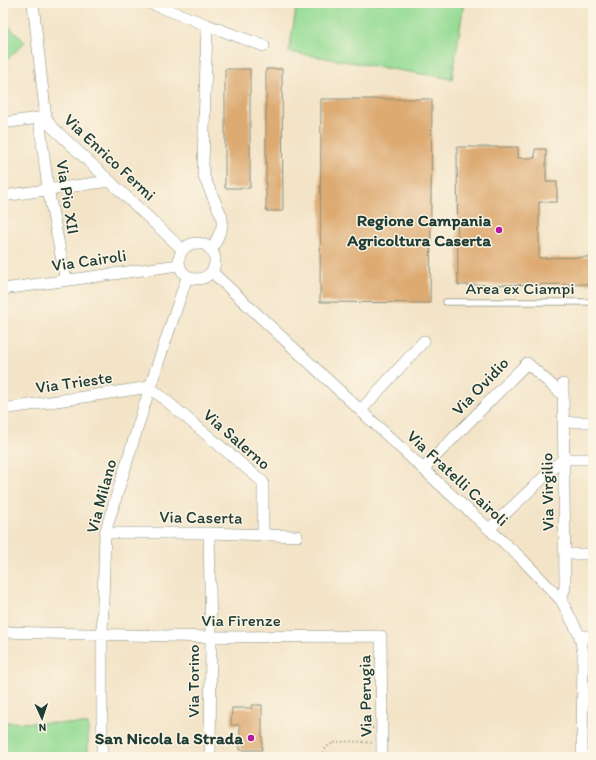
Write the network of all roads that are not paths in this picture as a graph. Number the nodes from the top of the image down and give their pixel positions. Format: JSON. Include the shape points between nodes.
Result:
{"nodes":[{"id":1,"x":33,"y":3,"type":"edge"},
{"id":2,"x":150,"y":3,"type":"edge"},
{"id":3,"x":207,"y":25,"type":"junction"},
{"id":4,"x":264,"y":46,"type":"dead end"},
{"id":5,"x":43,"y":118,"type":"junction"},
{"id":6,"x":3,"y":123,"type":"edge"},
{"id":7,"x":110,"y":181,"type":"junction"},
{"id":8,"x":48,"y":189,"type":"junction"},
{"id":9,"x":3,"y":196,"type":"edge"},
{"id":10,"x":183,"y":250,"type":"junction"},
{"id":11,"x":212,"y":251,"type":"junction"},
{"id":12,"x":179,"y":265,"type":"junction"},
{"id":13,"x":212,"y":272,"type":"junction"},
{"id":14,"x":187,"y":277,"type":"junction"},
{"id":15,"x":66,"y":281,"type":"junction"},
{"id":16,"x":3,"y":289,"type":"edge"},
{"id":17,"x":446,"y":302,"type":"dead end"},
{"id":18,"x":593,"y":302,"type":"edge"},
{"id":19,"x":424,"y":341,"type":"dead end"},
{"id":20,"x":563,"y":384,"type":"dead end"},
{"id":21,"x":150,"y":388,"type":"junction"},
{"id":22,"x":563,"y":395,"type":"junction"},
{"id":23,"x":3,"y":409,"type":"edge"},
{"id":24,"x":361,"y":410,"type":"junction"},
{"id":25,"x":563,"y":422,"type":"junction"},
{"id":26,"x":593,"y":422,"type":"edge"},
{"id":27,"x":563,"y":459,"type":"junction"},
{"id":28,"x":593,"y":459,"type":"edge"},
{"id":29,"x":423,"y":468,"type":"junction"},
{"id":30,"x":489,"y":529,"type":"junction"},
{"id":31,"x":105,"y":533,"type":"junction"},
{"id":32,"x":209,"y":533,"type":"junction"},
{"id":33,"x":263,"y":535,"type":"junction"},
{"id":34,"x":297,"y":536,"type":"dead end"},
{"id":35,"x":565,"y":554,"type":"junction"},
{"id":36,"x":593,"y":554,"type":"edge"},
{"id":37,"x":561,"y":600,"type":"junction"},
{"id":38,"x":3,"y":632,"type":"edge"},
{"id":39,"x":102,"y":635,"type":"junction"},
{"id":40,"x":381,"y":636,"type":"joint"},
{"id":41,"x":580,"y":636,"type":"junction"},
{"id":42,"x":593,"y":636,"type":"edge"},
{"id":43,"x":210,"y":637,"type":"junction"},
{"id":44,"x":102,"y":757,"type":"edge"},
{"id":45,"x":210,"y":757,"type":"edge"},
{"id":46,"x":382,"y":757,"type":"edge"},
{"id":47,"x":582,"y":757,"type":"edge"}],
"edges":[{"from":1,"to":5,"type":"street","name":"Via Enrico Fermi"},
{"from":2,"to":3,"type":"street"},
{"from":3,"to":4,"type":"street"},
{"from":3,"to":11,"type":"street","via":[[203,165],[204,177],[222,217],[222,227]]},
{"from":5,"to":6,"type":"street"},
{"from":5,"to":7,"type":"street","name":"Via Enrico Fermi"},
{"from":5,"to":8,"type":"street","name":"Via Pio XII"},
{"from":7,"to":8,"type":"street"},
{"from":7,"to":10,"type":"street","name":"Via Enrico Fermi"},
{"from":8,"to":9,"type":"street"},
{"from":8,"to":15,"type":"street","name":"Via Pio XII"},
{"from":10,"to":11,"type":"street","via":[[194,243],[207,246]]},
{"from":10,"to":12,"type":"street","via":[[179,257]]},
{"from":11,"to":13,"type":"street","via":[[215,261]]},
{"from":12,"to":14,"type":"street"},
{"from":12,"to":15,"type":"street","name":"Via Cairoli"},
{"from":13,"to":14,"type":"street","via":[[201,279]]},
{"from":13,"to":24,"type":"street","name":"Via Fratelli Cairoli"},
{"from":14,"to":21,"type":"street","name":"Via Milano"},
{"from":15,"to":16,"type":"street","name":"Via Cairoli"},
{"from":17,"to":18,"type":"lane","name":"Area ex Ciampi"},
{"from":19,"to":24,"type":"street"},
{"from":20,"to":22,"type":"street","name":"Via Virgilio"},
{"from":21,"to":23,"type":"street","name":"Via Trieste"},
{"from":21,"to":31,"type":"street","name":"Via Milano"},
{"from":21,"to":33,"type":"street","name":"Via Salerno","via":[[264,482]]},
{"from":22,"to":25,"type":"street","name":"Via Virgilio"},
{"from":22,"to":29,"type":"street","name":"Via Ovidio","via":[[526,363]]},
{"from":24,"to":29,"type":"street","name":"Via Fratelli Cairoli"},
{"from":25,"to":26,"type":"street"},
{"from":25,"to":27,"type":"street","name":"Via Virgilio"},
{"from":27,"to":28,"type":"street"},
{"from":27,"to":30,"type":"street"},
{"from":27,"to":35,"type":"street","name":"Via Virgilio"},
{"from":29,"to":30,"type":"street","name":"Via Fratelli Cairoli"},
{"from":30,"to":37,"type":"street","name":"Via Fratelli Cairoli"},
{"from":31,"to":32,"type":"street","name":"Via Caserta"},
{"from":31,"to":39,"type":"street","name":"Via Milano"},
{"from":32,"to":33,"type":"street","name":"Via Caserta"},
{"from":32,"to":43,"type":"street","name":"Via Torino"},
{"from":33,"to":34,"type":"street","name":"Via Caserta"},
{"from":35,"to":36,"type":"street"},
{"from":35,"to":37,"type":"street","name":"Via Virgilio","via":[[565,587]]},
{"from":37,"to":41,"type":"street","name":"Via Fratelli Cairoli"},
{"from":38,"to":39,"type":"street","name":"Via Firenze"},
{"from":39,"to":43,"type":"street","name":"Via Firenze"},
{"from":39,"to":44,"type":"street","name":"Via Milano"},
{"from":40,"to":43,"type":"street","name":"Via Firenze"},
{"from":40,"to":46,"type":"street","name":"Via Perugia"},
{"from":41,"to":42,"type":"street"},
{"from":41,"to":47,"type":"street","name":"Via Fratelli Cairoli","via":[[583,653]]},
{"from":43,"to":45,"type":"street","name":"Via Torino"}]}
